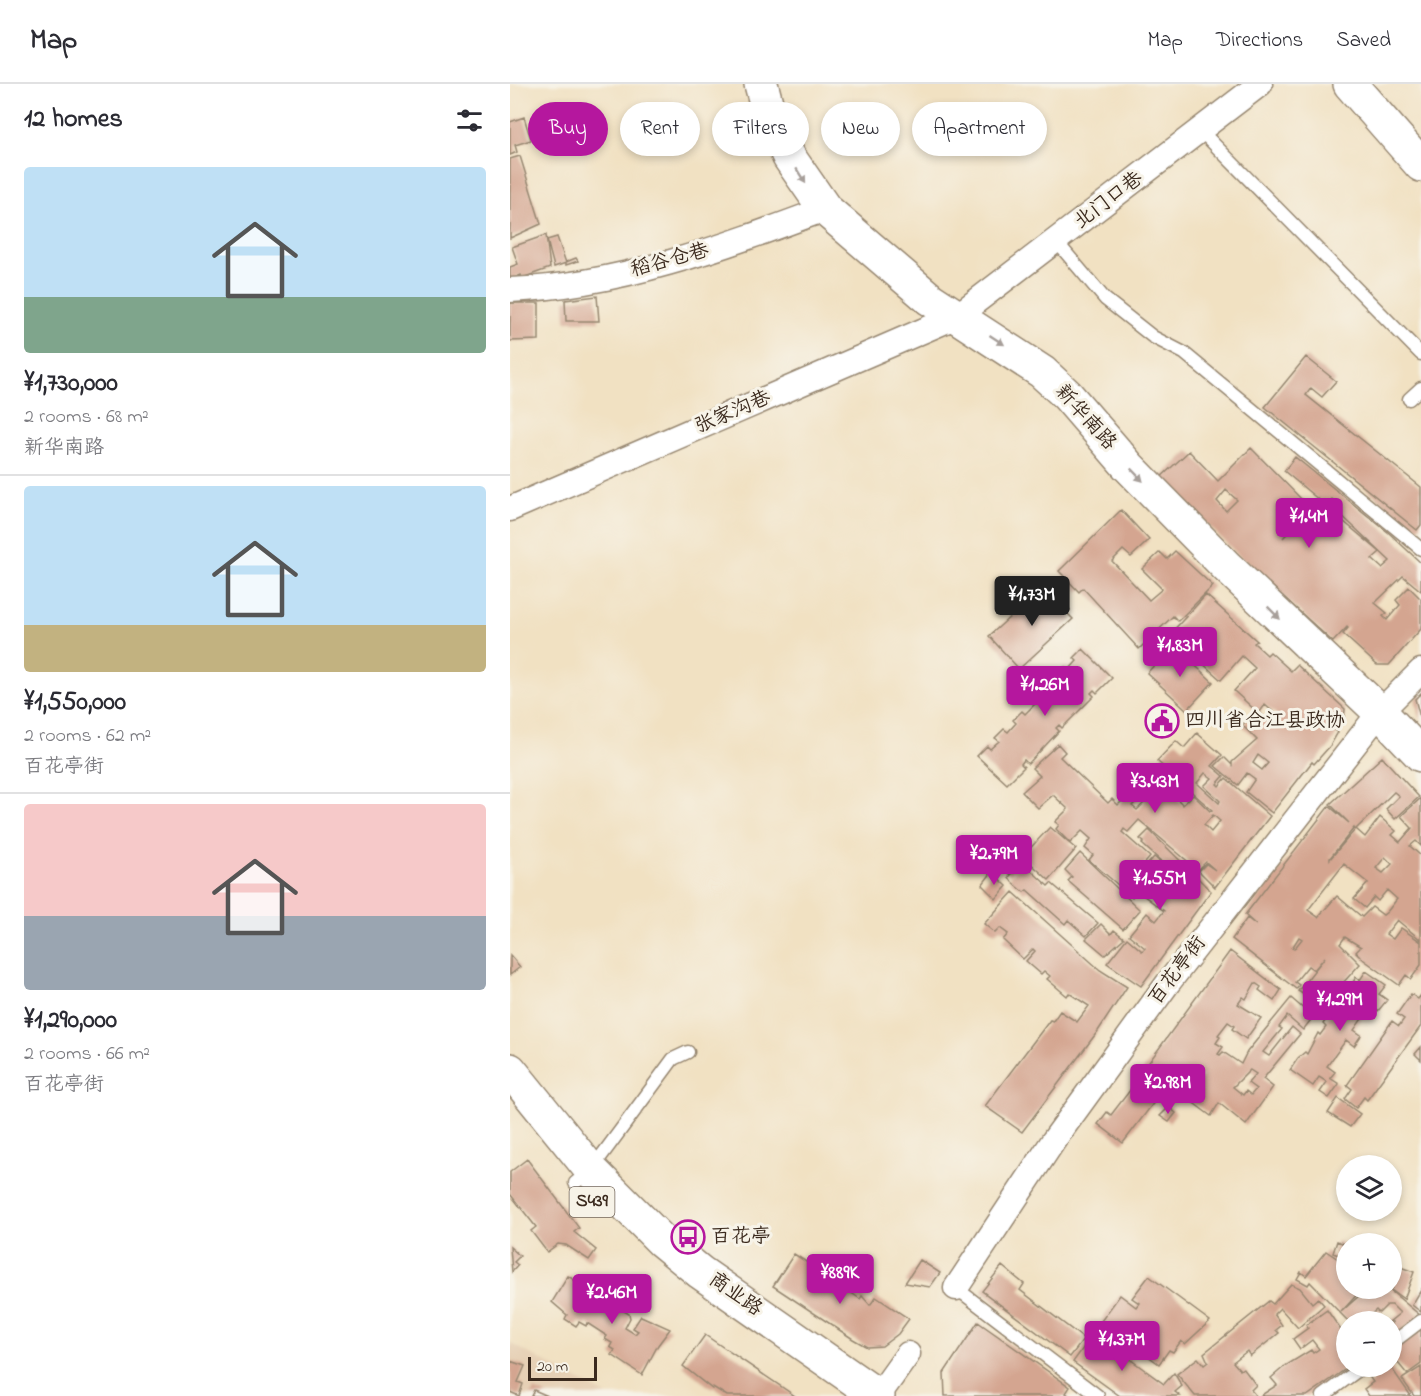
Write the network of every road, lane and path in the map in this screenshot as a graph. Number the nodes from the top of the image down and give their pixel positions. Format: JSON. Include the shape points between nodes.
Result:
{"nodes":[{"id":1,"x":761,"y":84,"type":"edge"},
{"id":2,"x":1260,"y":84,"type":"edge"},
{"id":3,"x":1350,"y":84,"type":"edge"},
{"id":4,"x":1201,"y":131,"type":"junction"},
{"id":5,"x":1421,"y":165,"type":"edge"},
{"id":6,"x":825,"y":209,"type":"junction"},
{"id":7,"x":1056,"y":241,"type":"junction"},
{"id":8,"x":510,"y":290,"type":"edge"},
{"id":9,"x":957,"y":316,"type":"junction"},
{"id":10,"x":1421,"y":354,"type":"edge"},
{"id":11,"x":1421,"y":388,"type":"edge"},
{"id":12,"x":1409,"y":399,"type":"dead end"},
{"id":13,"x":510,"y":509,"type":"edge"},
{"id":14,"x":1421,"y":549,"type":"edge"},
{"id":15,"x":1421,"y":671,"type":"edge"},
{"id":16,"x":1380,"y":712,"type":"junction"},
{"id":17,"x":1421,"y":755,"type":"edge"},
{"id":18,"x":688,"y":1052,"type":"dead end"},
{"id":19,"x":510,"y":1070,"type":"edge"},
{"id":20,"x":510,"y":1101,"type":"edge"},
{"id":21,"x":583,"y":1177,"type":"junction"},
{"id":22,"x":622,"y":1217,"type":"junction"},
{"id":23,"x":956,"y":1288,"type":"joint"},
{"id":24,"x":1421,"y":1321,"type":"edge"},
{"id":25,"x":1402,"y":1335,"type":"edge"},
{"id":26,"x":908,"y":1354,"type":"dead end"},
{"id":27,"x":1349,"y":1377,"type":"edge"},
{"id":28,"x":842,"y":1396,"type":"edge"},
{"id":29,"x":878,"y":1396,"type":"edge"},
{"id":30,"x":1098,"y":1396,"type":"edge"},
{"id":31,"x":1323,"y":1396,"type":"edge"}],
"edges":[{"from":1,"to":6,"type":"main road","name":"新华南路","one_way":true,"via":[[769,114],[789,157]]},
{"from":2,"to":4,"type":"street","name":"北门口巷"},
{"from":3,"to":5,"type":"main road"},
{"from":4,"to":7,"type":"street","name":"北门口巷"},
{"from":4,"to":10,"type":"lane"},
{"from":6,"to":8,"type":"street","name":"稻谷仓巷","via":[[654,267],[554,289]]},
{"from":6,"to":9,"type":"main road","name":"新华南路","via":[[930,298]]},
{"from":7,"to":9,"type":"street","name":"北门口巷"},
{"from":7,"to":14,"type":"lane","via":[[1105,299],[1154,337],[1184,353]]},
{"from":9,"to":13,"type":"street","name":"张家沟巷"},
{"from":9,"to":16,"type":"main road","name":"新华南路","one_way":true,"via":[[1023,358],[1067,394],[1129,467],[1227,567]]},
{"from":11,"to":12,"type":"lane"},
{"from":15,"to":16,"type":"street","name":"百花亭街"},
{"from":16,"to":17,"type":"main road","name":"新华南路"},
{"from":16,"to":23,"type":"street","name":"百花亭街","via":[[1161,992],[1054,1140]]},
{"from":18,"to":21,"type":"lane","via":[[673,1059]]},
{"from":19,"to":21,"type":"main road","name":"商业路","number":"S439"},
{"from":20,"to":21,"type":"main road","name":"商业路","number":"S439"},
{"from":21,"to":22,"type":"main road","name":"商业路","number":"S439"},
{"from":22,"to":28,"type":"main road","name":"商业路","number":"S439","via":[[643,1254]]},
{"from":22,"to":29,"type":"main road","name":"商业路","number":"S439","via":[[662,1241],[700,1272]]},
{"from":23,"to":30,"type":"lane"},
{"from":24,"to":25,"type":"lane"},
{"from":26,"to":29,"type":"street"},
{"from":27,"to":31,"type":"lane"}]}
